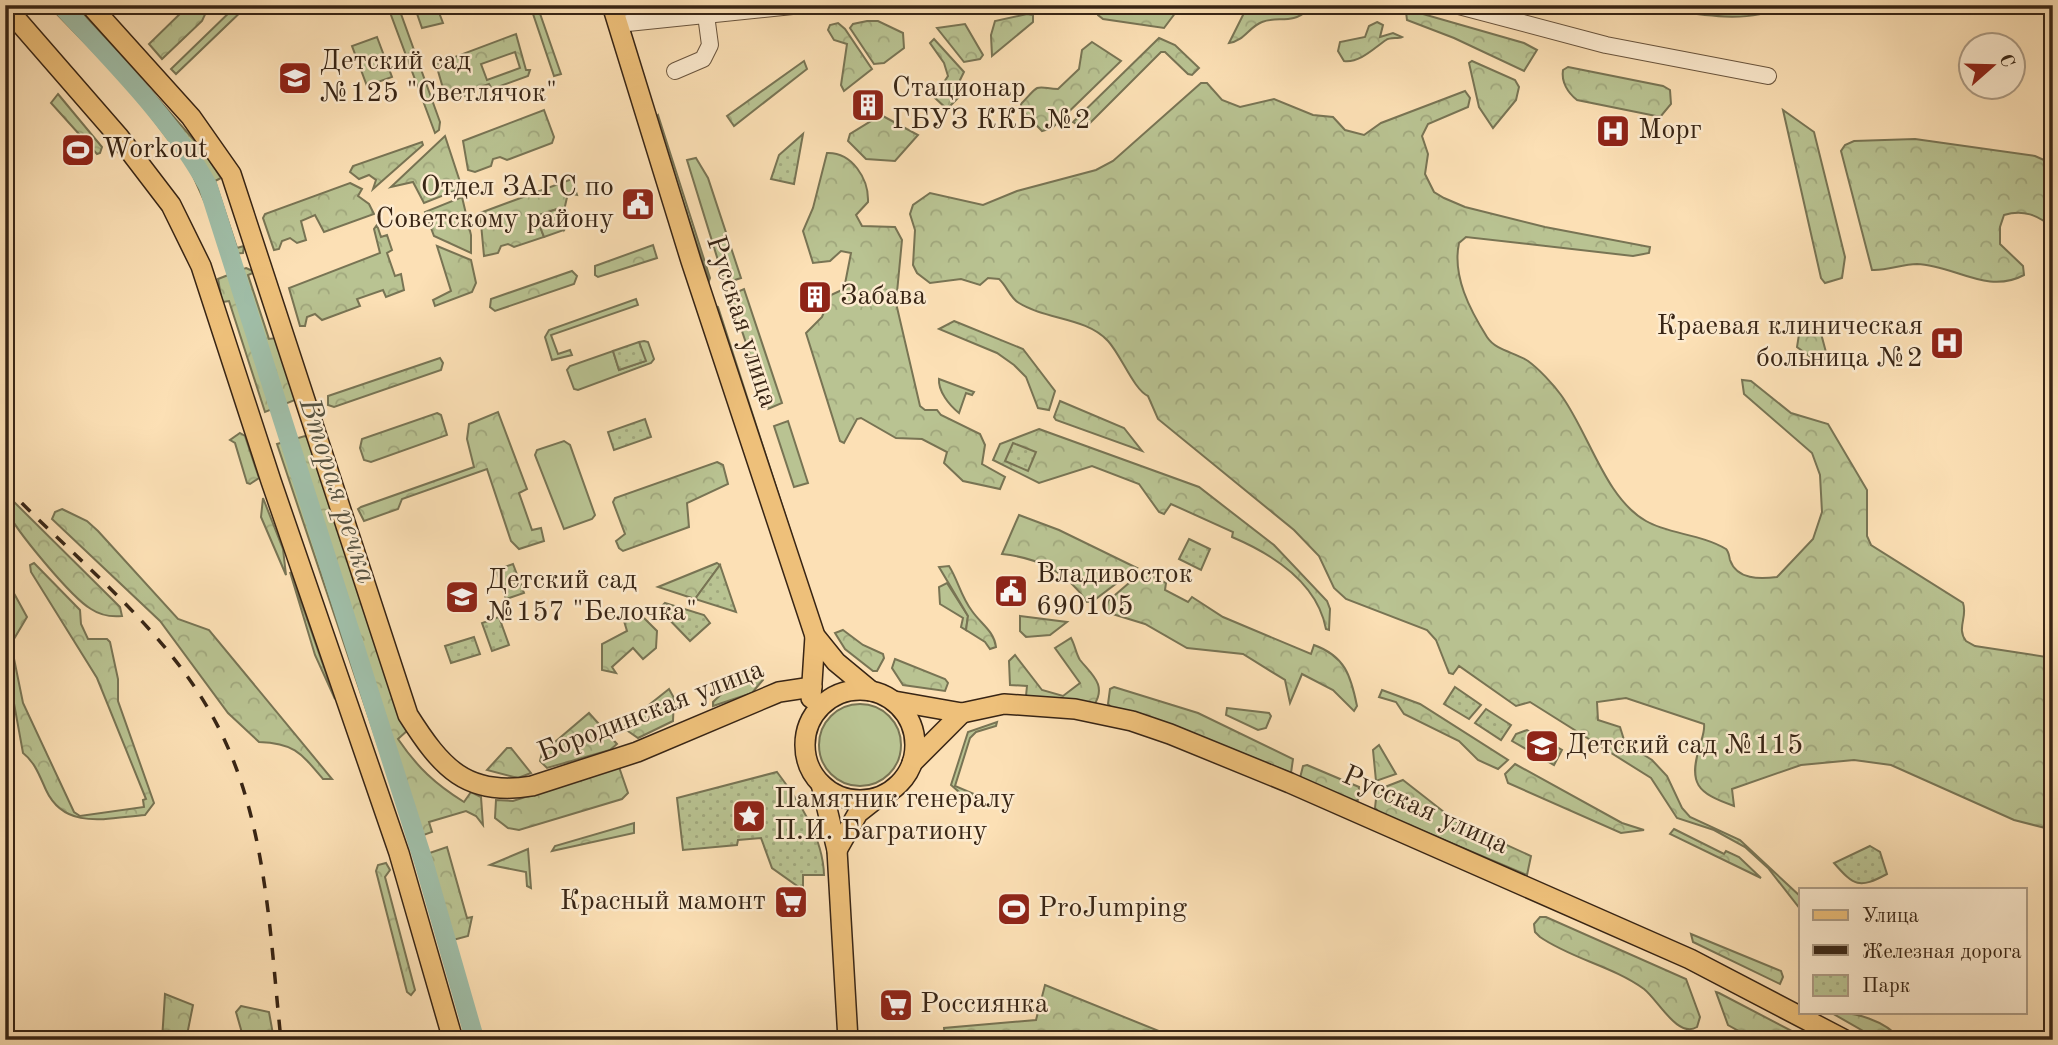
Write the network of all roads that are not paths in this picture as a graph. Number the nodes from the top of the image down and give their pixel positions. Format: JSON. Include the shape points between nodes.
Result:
{"nodes":[{"id":1,"x":90,"y":5,"type":"edge"},
{"id":2,"x":612,"y":5,"type":"edge"},
{"id":3,"x":802,"y":5,"type":"edge"},
{"id":4,"x":1455,"y":5,"type":"edge"},
{"id":5,"x":5,"y":6,"type":"edge"},
{"id":6,"x":705,"y":15,"type":"junction"},
{"id":7,"x":618,"y":24,"type":"junction"},
{"id":8,"x":675,"y":71,"type":"dead end"},
{"id":9,"x":1768,"y":76,"type":"dead end"},
{"id":10,"x":815,"y":636,"type":"junction"},
{"id":11,"x":812,"y":687,"type":"junction"},
{"id":12,"x":871,"y":691,"type":"junction"},
{"id":13,"x":894,"y":701,"type":"junction"},
{"id":14,"x":962,"y":713,"type":"junction"},
{"id":15,"x":809,"y":723,"type":"junction"},
{"id":16,"x":912,"y":764,"type":"junction"},
{"id":17,"x":821,"y":784,"type":"junction"},
{"id":18,"x":877,"y":798,"type":"junction"},
{"id":19,"x":837,"y":850,"type":"junction"},
{"id":20,"x":453,"y":1040,"type":"edge"},
{"id":21,"x":848,"y":1040,"type":"edge"},
{"id":22,"x":1845,"y":1040,"type":"edge"}],
"edges":[{"from":1,"to":11,"type":"main road","name":"Бородинская улица","via":[[191,117],[231,174],[408,715],[446,766],[479,786],[532,786],[637,751],[779,692]]},
{"from":2,"to":7,"type":"main road","name":"Русская улица"},
{"from":3,"to":6,"type":"street"},
{"from":4,"to":9,"type":"street","via":[[1606,45]]},
{"from":5,"to":20,"type":"main road","via":[[119,137],[171,205],[201,266],[399,853]]},
{"from":6,"to":7,"type":"street"},
{"from":6,"to":8,"type":"street","via":[[710,45],[703,59]]},
{"from":7,"to":10,"type":"main road","name":"Русская улица"},
{"from":10,"to":11,"type":"main road","name":"Русская улица"},
{"from":10,"to":12,"type":"main road","name":"Русская улица","via":[[836,662]]},
{"from":11,"to":15,"type":"main road","name":"Русская улица"},
{"from":12,"to":13,"type":"main road"},
{"from":12,"to":15,"type":"main road","via":[[848,692],[828,701]]},
{"from":13,"to":14,"type":"main road","name":"Русская улица"},
{"from":13,"to":16,"type":"main road","via":[[911,726],[915,744]]},
{"from":14,"to":16,"type":"main road"},
{"from":14,"to":22,"type":"main road","name":"Русская улица","via":[[1004,704],[1075,709],[1182,738],[1690,959]]},
{"from":15,"to":17,"type":"main road","via":[[806,756]]},
{"from":16,"to":18,"type":"main road","via":[[900,783]]},
{"from":17,"to":18,"type":"main road","via":[[849,799]]},
{"from":17,"to":19,"type":"main road"},
{"from":18,"to":19,"type":"main road","via":[[858,813]]},
{"from":19,"to":21,"type":"main road"}]}
